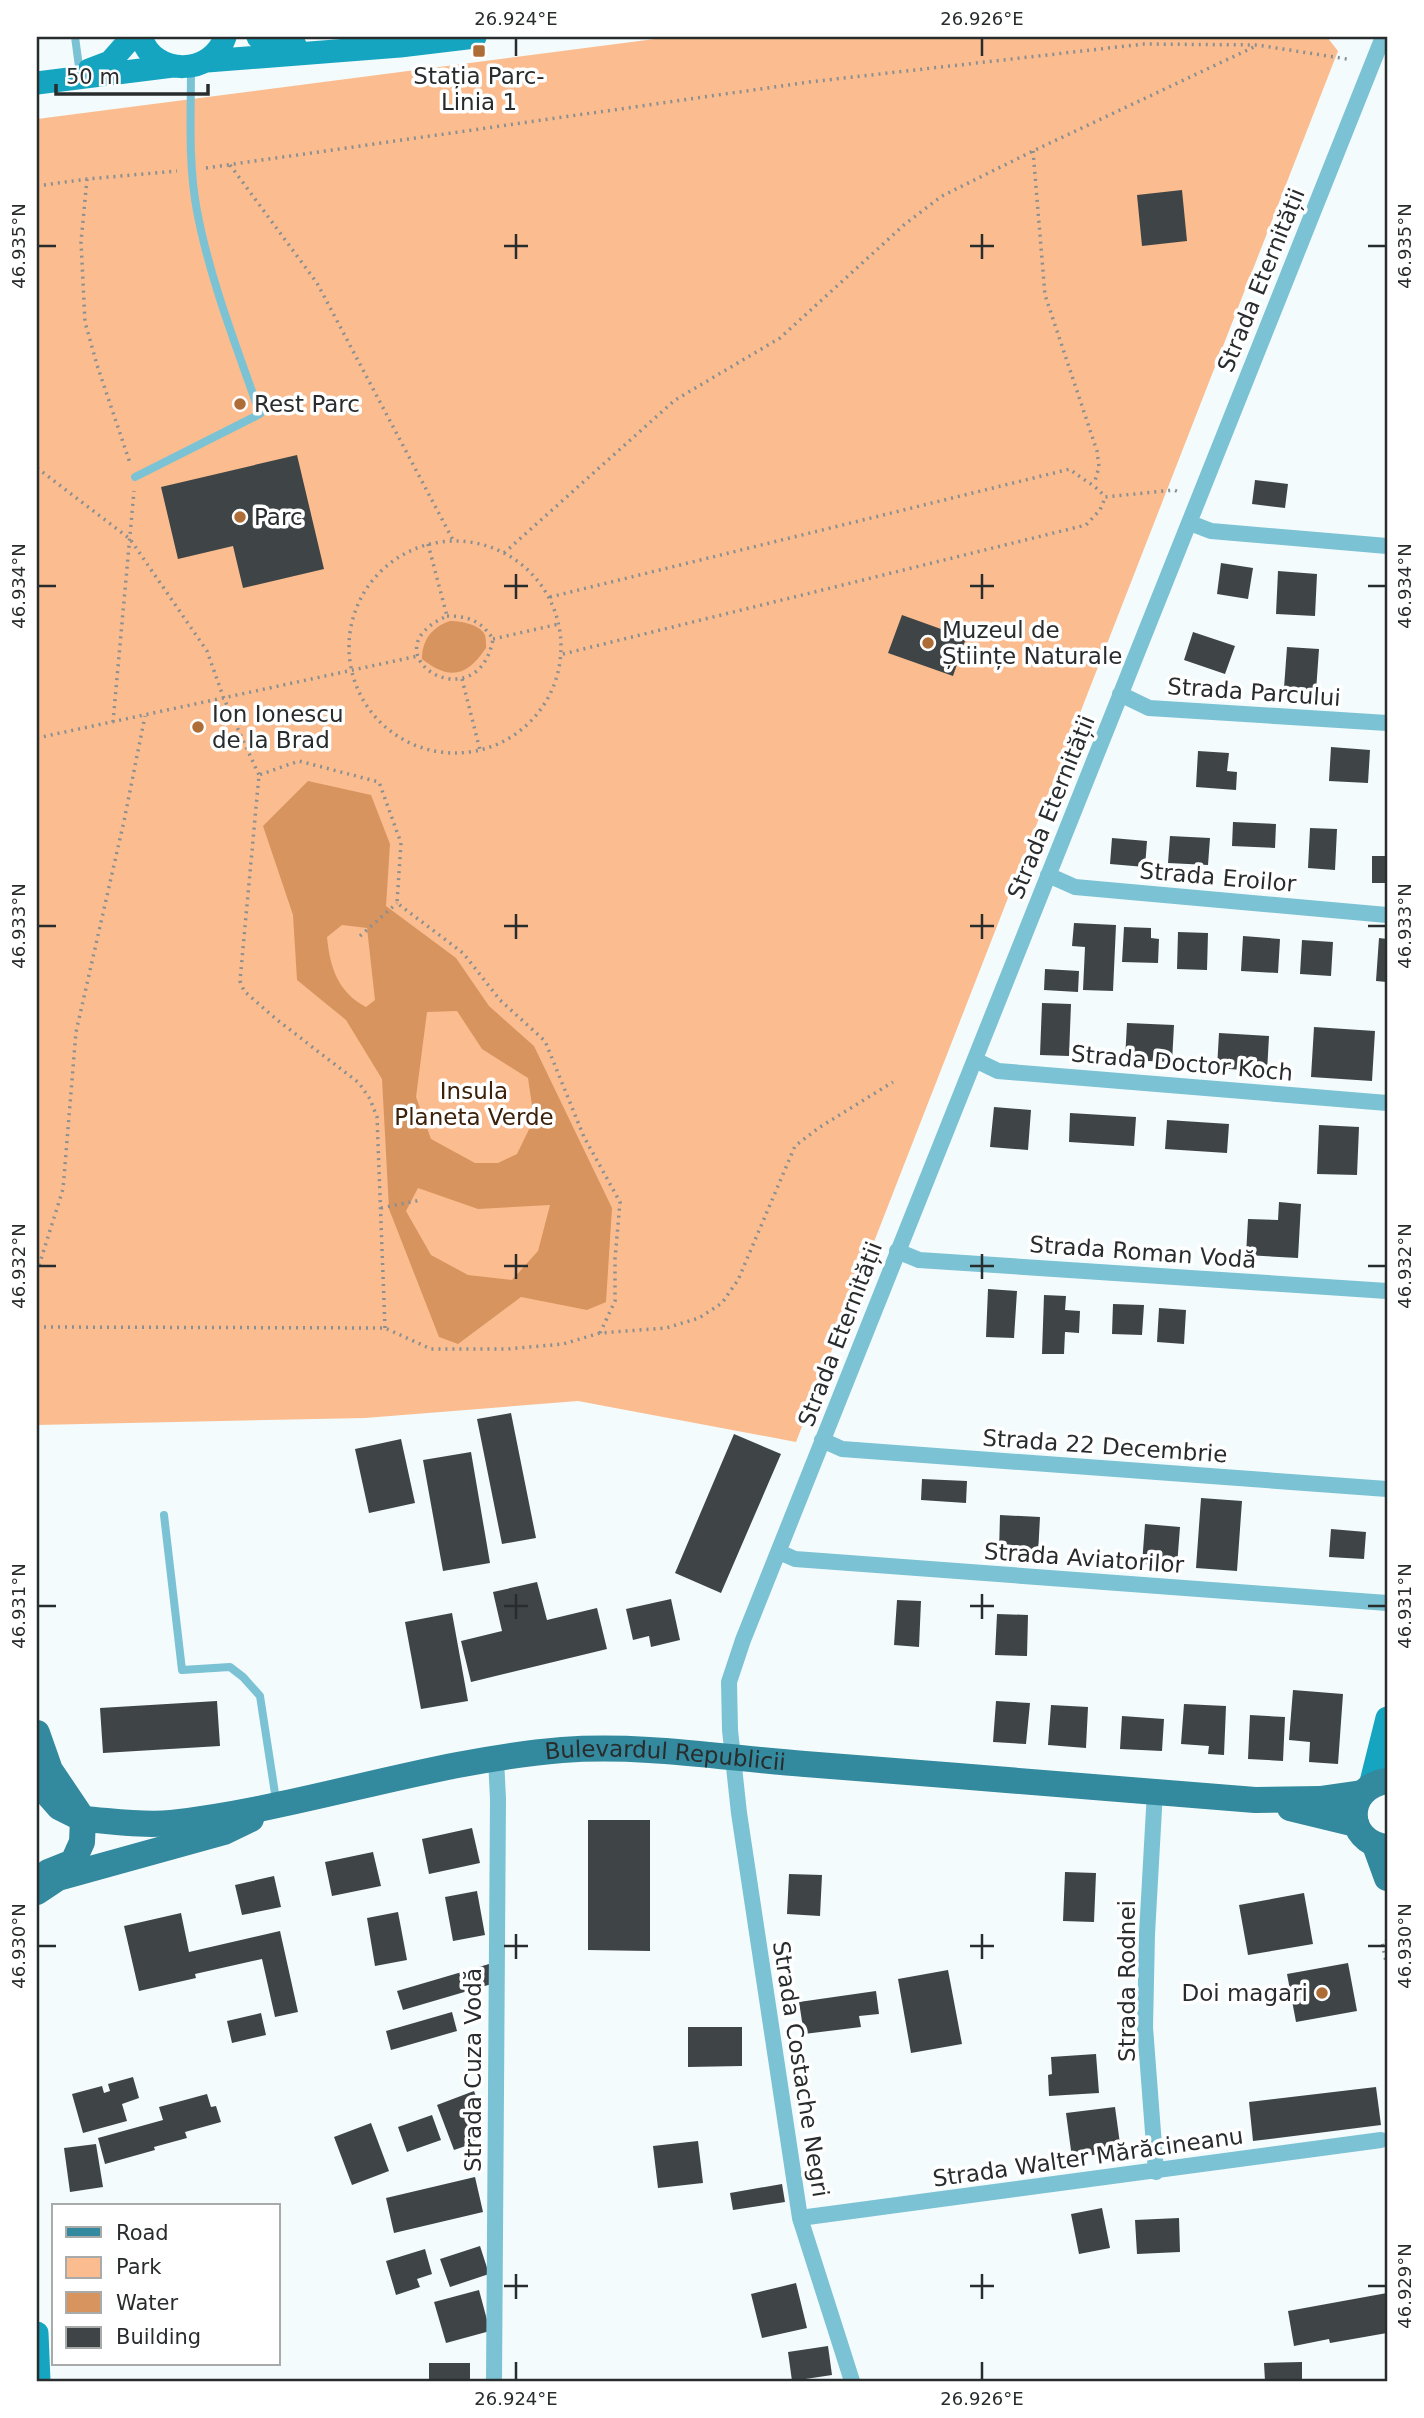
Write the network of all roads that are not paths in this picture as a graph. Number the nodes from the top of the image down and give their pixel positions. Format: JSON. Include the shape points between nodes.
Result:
{"nodes":[{"id":1,"x":75,"y":37,"type":"edge"},
{"id":2,"x":132,"y":37,"type":"edge"},
{"id":3,"x":141,"y":37,"type":"edge"},
{"id":4,"x":225,"y":37,"type":"edge"},
{"id":5,"x":258,"y":37,"type":"edge"},
{"id":6,"x":475,"y":37,"type":"edge"},
{"id":7,"x":1383,"y":37,"type":"edge"},
{"id":8,"x":323,"y":50,"type":"junction"},
{"id":9,"x":190,"y":65,"type":"junction"},
{"id":10,"x":75,"y":76,"type":"junction"},
{"id":11,"x":37,"y":83,"type":"edge"},
{"id":12,"x":135,"y":477,"type":"road end"},
{"id":13,"x":1190,"y":523,"type":"junction"},
{"id":14,"x":1387,"y":546,"type":"edge"},
{"id":15,"x":1120,"y":694,"type":"junction"},
{"id":16,"x":1387,"y":723,"type":"edge"},
{"id":17,"x":1048,"y":875,"type":"junction"},
{"id":18,"x":1387,"y":915,"type":"edge"},
{"id":19,"x":975,"y":1060,"type":"junction"},
{"id":20,"x":1387,"y":1103,"type":"edge"},
{"id":21,"x":897,"y":1251,"type":"junction"},
{"id":22,"x":1387,"y":1291,"type":"edge"},
{"id":23,"x":822,"y":1440,"type":"junction"},
{"id":24,"x":1387,"y":1489,"type":"edge"},
{"id":25,"x":164,"y":1515,"type":"dead end"},
{"id":26,"x":779,"y":1552,"type":"junction"},
{"id":27,"x":1387,"y":1603,"type":"edge"},
{"id":28,"x":1387,"y":1718,"type":"edge"},
{"id":29,"x":37,"y":1733,"type":"edge"},
{"id":30,"x":732,"y":1757,"type":"junction"},
{"id":31,"x":496,"y":1759,"type":"junction"},
{"id":32,"x":1373,"y":1787,"type":"edge"},
{"id":33,"x":37,"y":1790,"type":"edge"},
{"id":34,"x":1155,"y":1791,"type":"junction"},
{"id":35,"x":1255,"y":1800,"type":"junction"},
{"id":36,"x":278,"y":1806,"type":"junction"},
{"id":37,"x":37,"y":1807,"type":"edge"},
{"id":38,"x":1356,"y":1824,"type":"junction"},
{"id":39,"x":82,"y":1830,"type":"junction"},
{"id":40,"x":1381,"y":1846,"type":"edge"},
{"id":41,"x":157,"y":1852,"type":"junction"},
{"id":42,"x":1387,"y":1878,"type":"edge"},
{"id":43,"x":43,"y":1881,"type":"edge"},
{"id":44,"x":1381,"y":2140,"type":"dead end"},
{"id":45,"x":1156,"y":2172,"type":"junction"},
{"id":46,"x":800,"y":2218,"type":"junction"},
{"id":47,"x":37,"y":2333,"type":"edge"},
{"id":48,"x":39,"y":2381,"type":"edge"},
{"id":49,"x":494,"y":2381,"type":"edge"},
{"id":50,"x":852,"y":2381,"type":"edge"}],
"edges":[{"from":1,"to":10,"type":"lane"},
{"from":2,"to":10,"type":"street","via":[[110,62]]},
{"from":3,"to":9,"type":"street","via":[[160,61]]},
{"from":4,"to":9,"type":"street","via":[[217,52]]},
{"from":5,"to":8,"type":"street"},
{"from":6,"to":8,"type":"street"},
{"from":7,"to":13,"type":"street","name":"Strada Eternității"},
{"from":8,"to":9,"type":"street"},
{"from":9,"to":10,"type":"street"},
{"from":9,"to":12,"type":"lane","via":[[197,210],[218,293],[260,414]]},
{"from":10,"to":11,"type":"street"},
{"from":13,"to":14,"type":"street","via":[[1211,531]]},
{"from":13,"to":15,"type":"street","name":"Strada Eternității"},
{"from":15,"to":16,"type":"street","name":"Strada Parcului","via":[[1149,708]]},
{"from":15,"to":17,"type":"street","name":"Strada Eternității"},
{"from":17,"to":18,"type":"street","name":"Strada Eroilor","via":[[1075,887]]},
{"from":17,"to":19,"type":"street","name":"Strada Eternității"},
{"from":19,"to":20,"type":"street","name":"Strada Doctor Koch","via":[[998,1070]]},
{"from":19,"to":21,"type":"street","name":"Strada Eternității"},
{"from":21,"to":22,"type":"street","name":"Strada Roman Vodă","via":[[919,1260]]},
{"from":21,"to":23,"type":"street","name":"Strada Eternității"},
{"from":23,"to":24,"type":"street","name":"Strada 22 Decembrie","via":[[842,1449]]},
{"from":23,"to":26,"type":"street","name":"Strada Eternității"},
{"from":25,"to":36,"type":"lane","via":[[182,1670],[230,1667],[260,1696]]},
{"from":26,"to":27,"type":"street","name":"Strada Aviatorilor","via":[[795,1559]]},
{"from":26,"to":30,"type":"street","name":"Strada Eternității","via":[[729,1682]]},
{"from":28,"to":32,"type":"street"},
{"from":29,"to":39,"type":"main road","via":[[50,1770]]},
{"from":30,"to":31,"type":"main road","name":"Bulevardul Republicii","via":[[645,1749],[563,1750]]},
{"from":30,"to":34,"type":"main road","name":"Bulevardul Republicii"},
{"from":30,"to":46,"type":"street","name":"Strada Costache Negri"},
{"from":31,"to":36,"type":"main road","name":"Bulevardul Republicii"},
{"from":31,"to":49,"type":"street","name":"Strada Cuza Vodă"},
{"from":32,"to":35,"type":"main road","name":"Bulevardul Republicii","via":[[1320,1799]]},
{"from":32,"to":38,"type":"main road","via":[[1355,1808]]},
{"from":33,"to":39,"type":"main road","via":[[44,1790]]},
{"from":34,"to":35,"type":"main road","name":"Bulevardul Republicii"},
{"from":34,"to":45,"type":"street","name":"Strada Rodnei","via":[[1145,2027]]},
{"from":35,"to":38,"type":"main road","name":"Bulevardul Republicii"},
{"from":36,"to":39,"type":"main road","name":"Bulevardul Republicii","via":[[169,1823]]},
{"from":36,"to":41,"type":"main road","via":[[224,1832]]},
{"from":37,"to":39,"type":"main road","name":"Bulevardul Republicii","via":[[67,1836]]},
{"from":38,"to":40,"type":"main road","via":[[1367,1840]]},
{"from":39,"to":41,"type":"main road","name":"Bulevardul Republicii","via":[[93,1847],[119,1853]]},
{"from":39,"to":43,"type":"main road","via":[[73,1862]]},
{"from":40,"to":42,"type":"main road"},
{"from":41,"to":43,"type":"main road"},
{"from":44,"to":45,"type":"street","name":"Strada Walter Mărăcineanu"},
{"from":45,"to":46,"type":"street","name":"Strada Walter Mărăcineanu"},
{"from":46,"to":50,"type":"street","name":"Strada Costache Negri"},
{"from":47,"to":48,"type":"street"}]}
